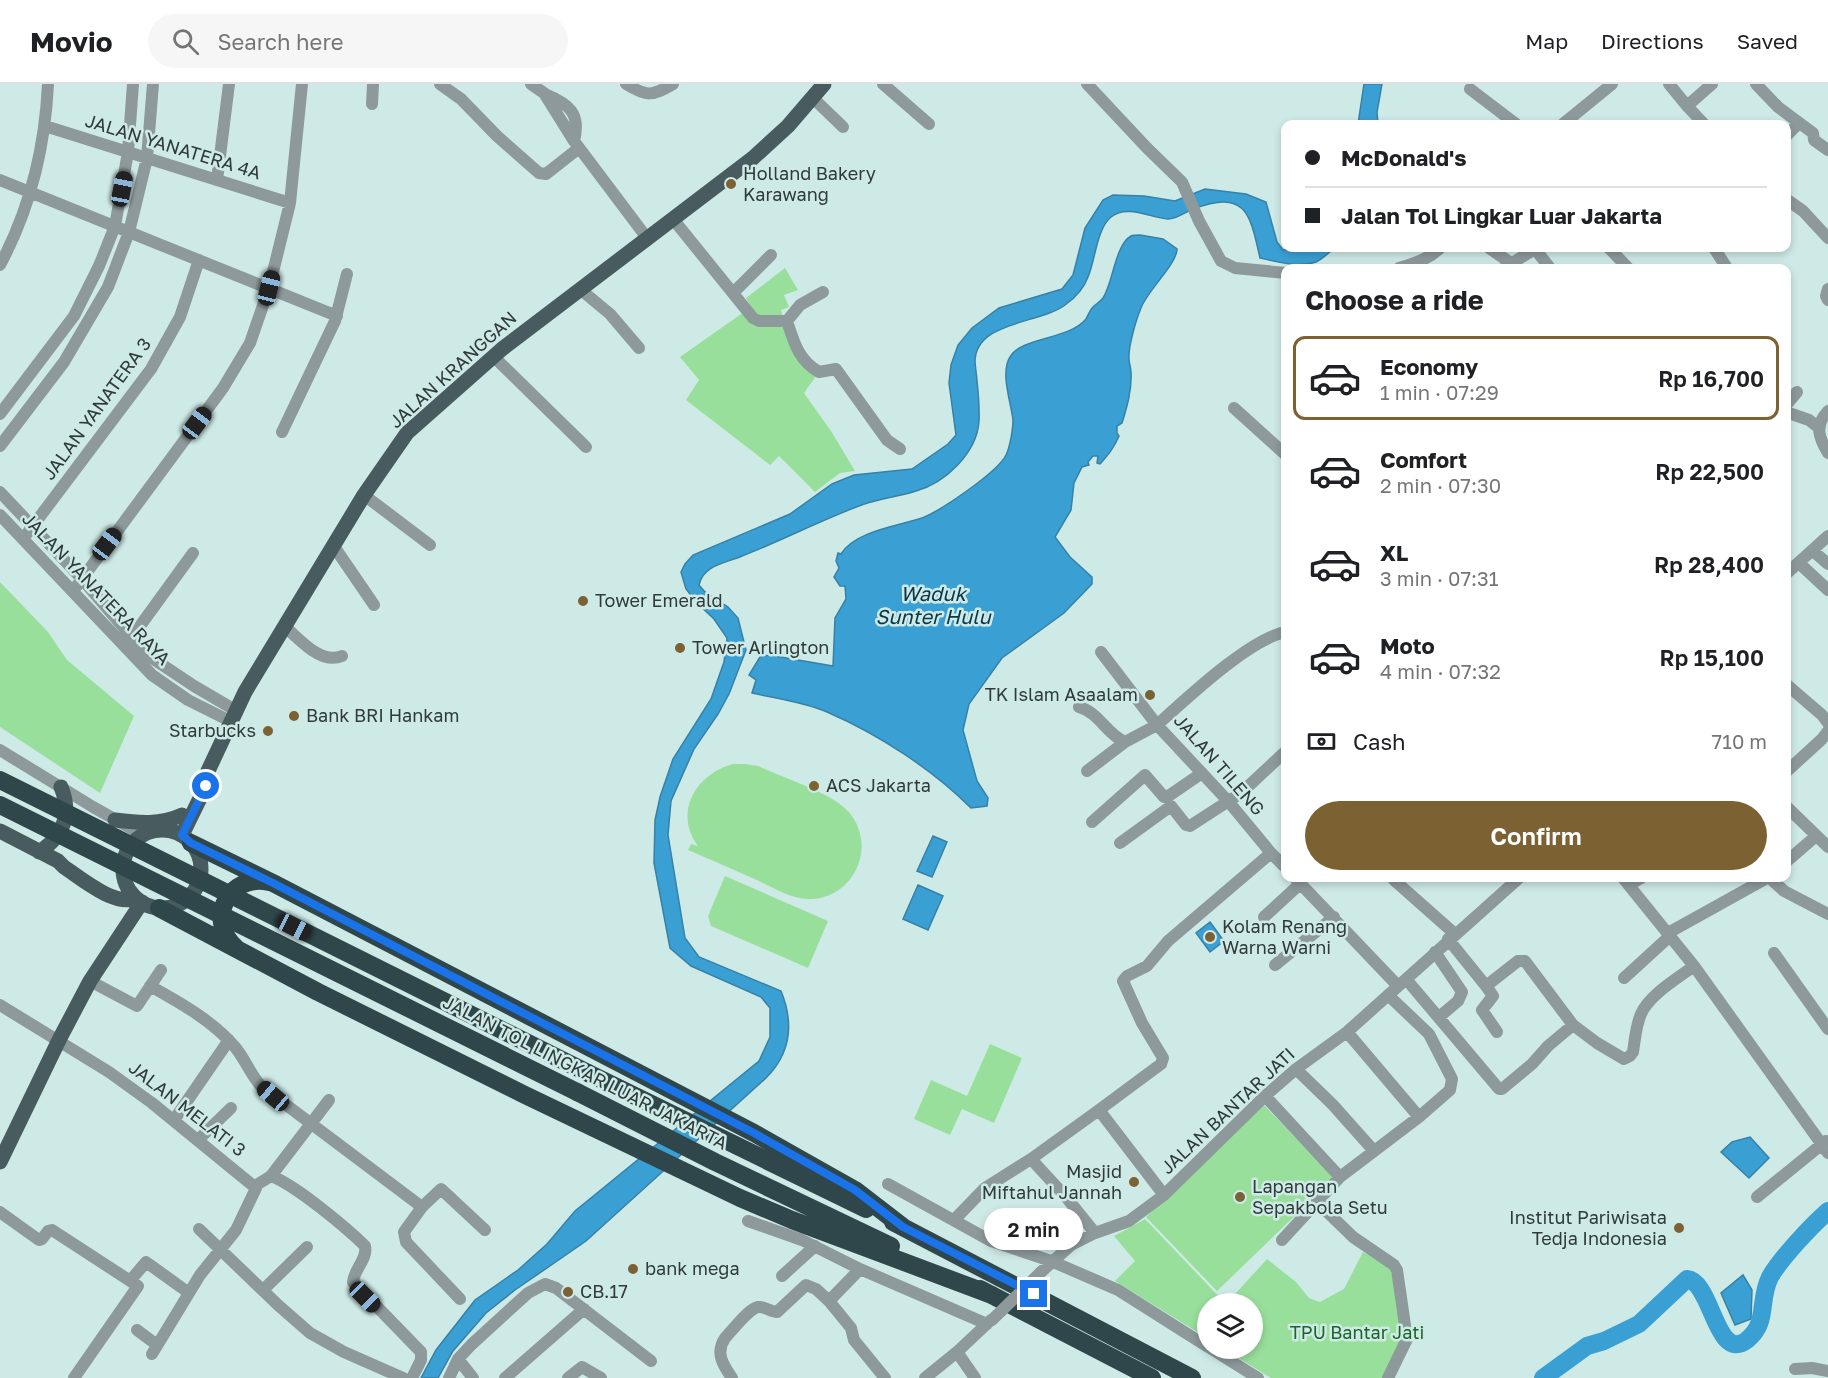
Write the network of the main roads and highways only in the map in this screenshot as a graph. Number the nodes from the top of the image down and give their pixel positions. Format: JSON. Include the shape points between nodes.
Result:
{"nodes":[{"id":1,"x":824,"y":84,"type":"edge"},
{"id":2,"x":208,"y":771,"type":"junction"},
{"id":3,"x":0,"y":780,"type":"edge"},
{"id":4,"x":61,"y":787,"type":"road end"},
{"id":5,"x":0,"y":805,"type":"edge"},
{"id":6,"x":183,"y":815,"type":"junction"},
{"id":7,"x":111,"y":817,"type":"road end"},
{"id":8,"x":0,"y":831,"type":"edge"},
{"id":9,"x":182,"y":836,"type":"junction"},
{"id":10,"x":39,"y":852,"type":"junction"},
{"id":11,"x":86,"y":877,"type":"junction"},
{"id":12,"x":126,"y":883,"type":"junction"},
{"id":13,"x":273,"y":883,"type":"junction"},
{"id":14,"x":153,"y":904,"type":"junction"},
{"id":15,"x":237,"y":950,"type":"junction"},
{"id":16,"x":0,"y":1162,"type":"edge"},
{"id":17,"x":903,"y":1227,"type":"junction"},
{"id":18,"x":992,"y":1294,"type":"junction"},
{"id":19,"x":1152,"y":1378,"type":"edge"},
{"id":20,"x":1192,"y":1378,"type":"edge"}],
"edges":[{"from":1,"to":2,"type":"main road","name":"JALAN KRANGGAN","via":[[788,126],[753,158],[493,357],[407,433],[284,626],[232,715]]},
{"from":2,"to":6,"type":"main road","name":"JALAN KRANGGAN"},
{"from":2,"to":9,"type":"main road","name":"JALAN KRANGGAN","via":[[206,786]]},
{"from":3,"to":17,"type":"highway","name":"JALAN TOL LINGKAR LUAR JAKARTA","bridge":true},
{"from":4,"to":10,"type":"main road","via":[[66,800],[64,821],[55,839]]},
{"from":5,"to":18,"type":"highway","name":"JALAN TOL LINGKAR LUAR JAKARTA","bridge":true,"via":[[715,1162]]},
{"from":6,"to":7,"type":"main road","via":[[150,824]]},
{"from":6,"to":9,"type":"main road","name":"JALAN KRANGGAN"},
{"from":8,"to":10,"type":"main road"},
{"from":9,"to":12,"type":"main road","via":[[158,830],[132,844],[125,857]]},
{"from":9,"to":13,"type":"highway"},
{"from":9,"to":14,"type":"main road","via":[[201,861],[199,882],[192,894]]},
{"from":10,"to":11,"type":"main road"},
{"from":11,"to":12,"type":"main road","via":[[113,886]]},
{"from":11,"to":14,"type":"main road","via":[[118,899]]},
{"from":12,"to":14,"type":"main road"},
{"from":13,"to":15,"type":"highway","via":[[248,882],[228,897],[222,909],[222,922],[225,935]]},
{"from":13,"to":17,"type":"highway","via":[[754,1133],[855,1190]]},
{"from":14,"to":15,"type":"highway"},
{"from":14,"to":16,"type":"main road","via":[[90,981]]},
{"from":15,"to":18,"type":"highway","via":[[696,1177],[792,1220]]},
{"from":17,"to":20,"type":"highway","name":"JALAN TOL LINGKAR LUAR JAKARTA"},
{"from":18,"to":19,"type":"highway","name":"JALAN TOL LINGKAR LUAR JAKARTA"}]}
